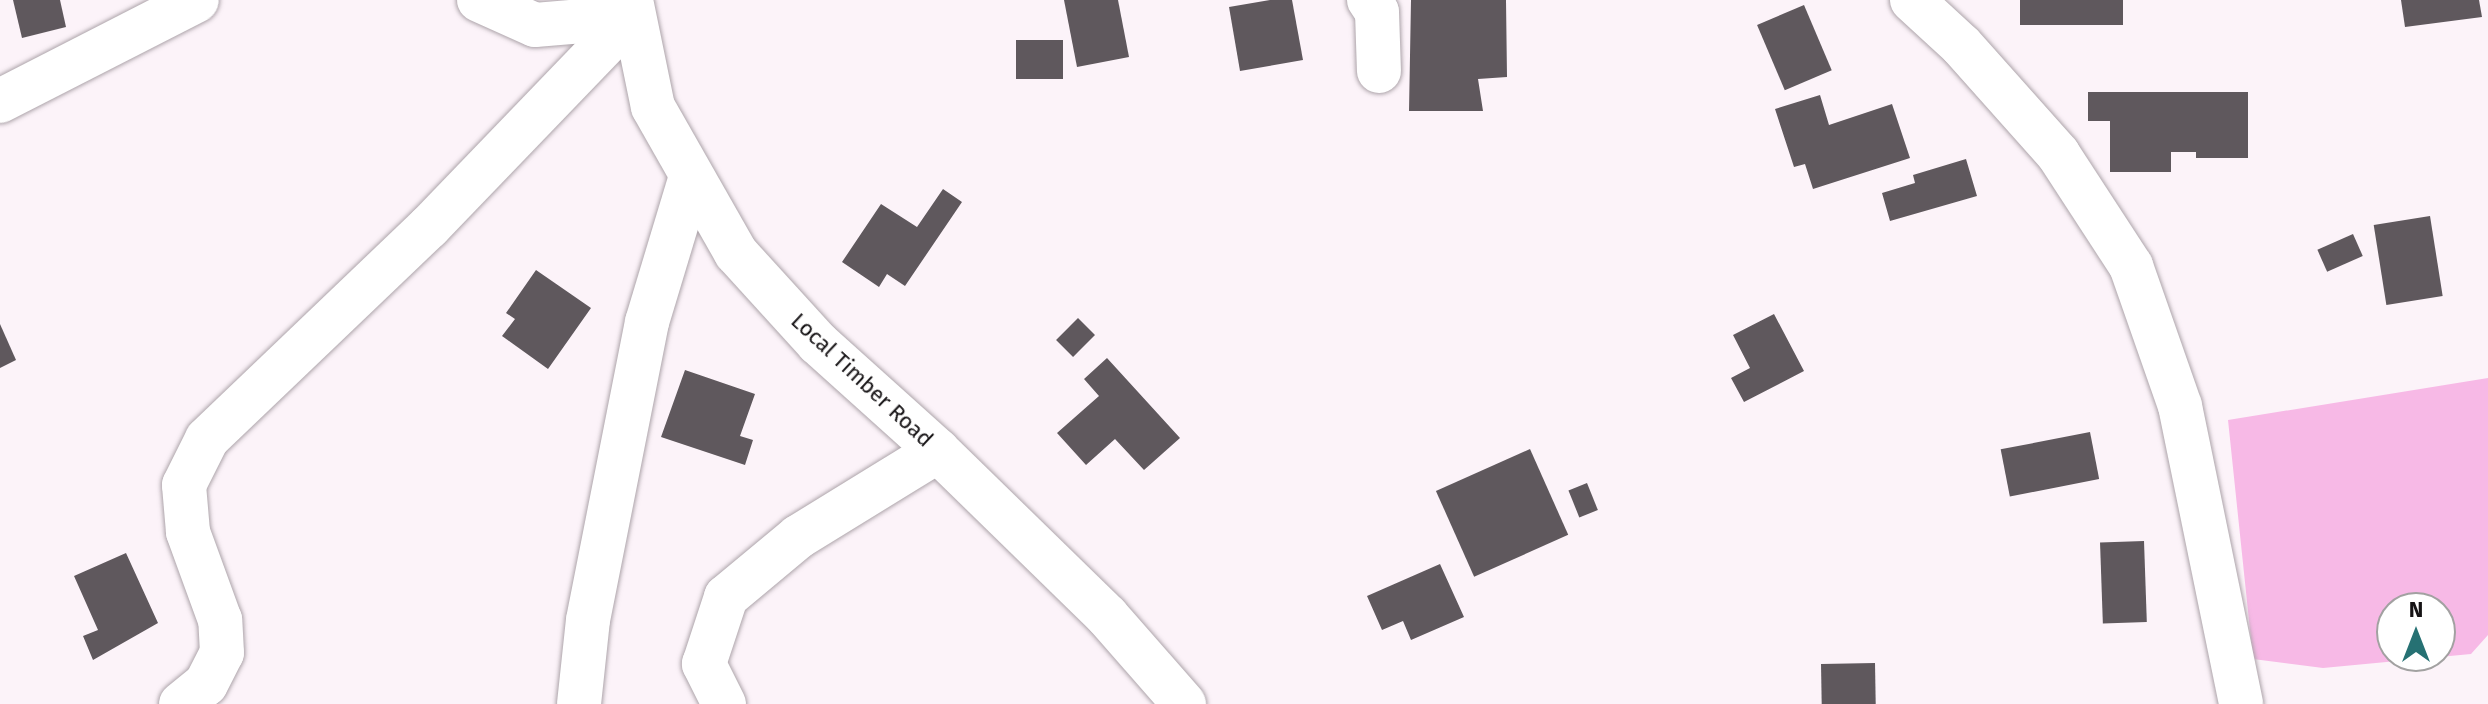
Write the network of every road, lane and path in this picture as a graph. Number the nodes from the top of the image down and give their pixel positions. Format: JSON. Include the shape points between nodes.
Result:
{"nodes":[{"id":1,"x":197,"y":0,"type":"edge"},
{"id":2,"x":479,"y":0,"type":"edge"},
{"id":3,"x":1369,"y":0,"type":"edge"},
{"id":4,"x":1912,"y":0,"type":"edge"},
{"id":5,"x":631,"y":9,"type":"edge"},
{"id":6,"x":1379,"y":71,"type":"dead end"},
{"id":7,"x":0,"y":101,"type":"edge"},
{"id":8,"x":690,"y":180,"type":"junction"},
{"id":9,"x":938,"y":451,"type":"junction"},
{"id":10,"x":181,"y":704,"type":"edge"},
{"id":11,"x":579,"y":704,"type":"edge"},
{"id":12,"x":724,"y":704,"type":"edge"},
{"id":13,"x":1184,"y":704,"type":"edge"},
{"id":14,"x":2241,"y":704,"type":"edge"}],
"edges":[{"from":1,"to":7,"type":"street"},
{"from":2,"to":5,"type":"street","via":[[535,25]]},
{"from":3,"to":6,"type":"street","via":[[1377,12]]},
{"from":4,"to":14,"type":"street","via":[[1961,45],[2058,154],[2131,266],[2180,406]]},
{"from":5,"to":8,"type":"street","name":"Local Timber Road","via":[[653,107]]},
{"from":5,"to":10,"type":"street","via":[[429,227],[207,439],[184,485],[188,532],[220,620],[222,653],[206,684]]},
{"from":8,"to":9,"type":"street","name":"Local Timber Road","via":[[736,253],[818,343]]},
{"from":8,"to":11,"type":"street","via":[[647,322],[588,620]]},
{"from":9,"to":12,"type":"street","via":[[798,537],[726,597],[704,664]]},
{"from":9,"to":13,"type":"street","name":"Local Timber Road","via":[[1107,616]]}]}
